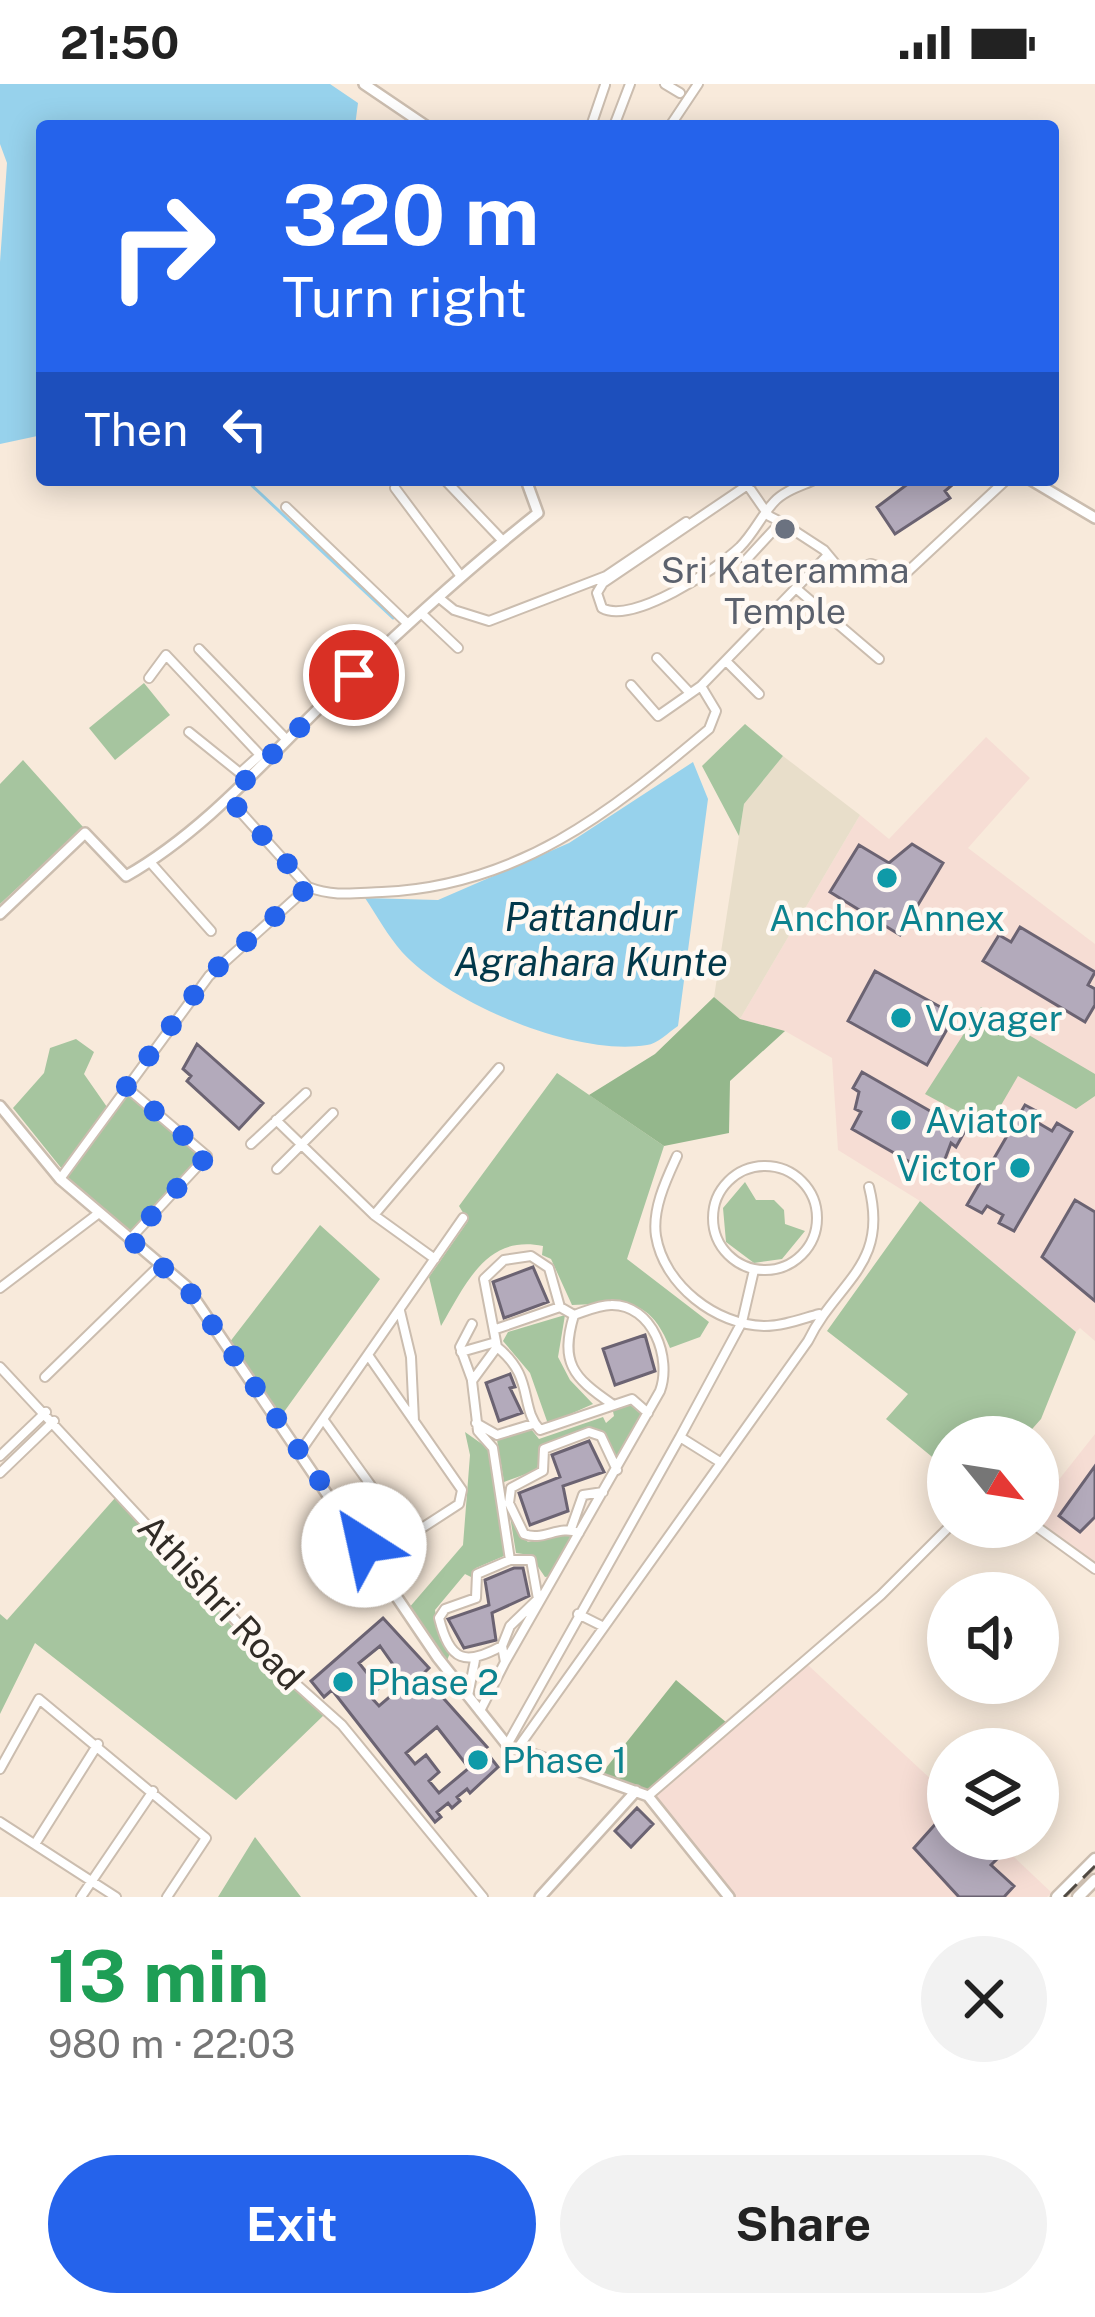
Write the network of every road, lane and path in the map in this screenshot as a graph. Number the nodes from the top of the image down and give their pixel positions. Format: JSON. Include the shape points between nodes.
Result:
{"nodes":[{"id":1,"x":364,"y":84,"type":"edge"},
{"id":2,"x":630,"y":84,"type":"edge"},
{"id":3,"x":665,"y":84,"type":"edge"},
{"id":4,"x":698,"y":84,"type":"edge"},
{"id":5,"x":605,"y":85,"type":"edge"},
{"id":6,"x":680,"y":93,"type":"dead end"},
{"id":7,"x":417,"y":120,"type":"edge"},
{"id":8,"x":593,"y":120,"type":"edge"},
{"id":9,"x":616,"y":120,"type":"edge"},
{"id":10,"x":674,"y":120,"type":"edge"},
{"id":11,"x":451,"y":486,"type":"edge"},
{"id":12,"x":529,"y":486,"type":"edge"},
{"id":13,"x":743,"y":486,"type":"edge"},
{"id":14,"x":751,"y":486,"type":"edge"},
{"id":15,"x":801,"y":486,"type":"edge"},
{"id":16,"x":1000,"y":486,"type":"edge"},
{"id":17,"x":1041,"y":486,"type":"edge"},
{"id":18,"x":395,"y":488,"type":"dead end"},
{"id":19,"x":286,"y":507,"type":"dead end"},
{"id":20,"x":766,"y":513,"type":"junction"},
{"id":21,"x":1095,"y":518,"type":"edge"},
{"id":22,"x":686,"y":522,"type":"dead end"},
{"id":23,"x":781,"y":522,"type":"junction"},
{"id":24,"x":503,"y":541,"type":"junction"},
{"id":25,"x":826,"y":556,"type":"junction"},
{"id":26,"x":746,"y":560,"type":"dead end"},
{"id":27,"x":460,"y":575,"type":"junction"},
{"id":28,"x":797,"y":590,"type":"junction"},
{"id":29,"x":438,"y":596,"type":"junction"},
{"id":30,"x":421,"y":613,"type":"junction"},
{"id":31,"x":408,"y":623,"type":"junction"},
{"id":32,"x":458,"y":648,"type":"dead end"},
{"id":33,"x":199,"y":649,"type":"dead end"},
{"id":34,"x":657,"y":658,"type":"dead end"},
{"id":35,"x":879,"y":659,"type":"dead end"},
{"id":36,"x":727,"y":662,"type":"junction"},
{"id":37,"x":149,"y":678,"type":"dead end"},
{"id":38,"x":631,"y":686,"type":"dead end"},
{"id":39,"x":701,"y":686,"type":"junction"},
{"id":40,"x":759,"y":694,"type":"dead end"},
{"id":41,"x":690,"y":696,"type":"junction"},
{"id":42,"x":189,"y":732,"type":"dead end"},
{"id":43,"x":287,"y":740,"type":"junction"},
{"id":44,"x":253,"y":767,"type":"junction"},
{"id":45,"x":228,"y":797,"type":"junction"},
{"id":46,"x":150,"y":862,"type":"junction"},
{"id":47,"x":308,"y":887,"type":"junction"},
{"id":48,"x":0,"y":914,"type":"edge"},
{"id":49,"x":211,"y":931,"type":"dead end"},
{"id":50,"x":499,"y":1068,"type":"dead end"},
{"id":51,"x":126,"y":1087,"type":"junction"},
{"id":52,"x":306,"y":1093,"type":"dead end"},
{"id":53,"x":0,"y":1106,"type":"edge"},
{"id":54,"x":333,"y":1113,"type":"dead end"},
{"id":55,"x":276,"y":1120,"type":"junction"},
{"id":56,"x":251,"y":1144,"type":"dead end"},
{"id":57,"x":301,"y":1145,"type":"junction"},
{"id":58,"x":677,"y":1156,"type":"dead end"},
{"id":59,"x":277,"y":1168,"type":"dead end"},
{"id":60,"x":60,"y":1178,"type":"junction"},
{"id":61,"x":869,"y":1186,"type":"dead end"},
{"id":62,"x":99,"y":1213,"type":"junction"},
{"id":63,"x":374,"y":1215,"type":"junction"},
{"id":64,"x":463,"y":1218,"type":"dead end"},
{"id":65,"x":130,"y":1239,"type":"junction"},
{"id":66,"x":434,"y":1259,"type":"junction"},
{"id":67,"x":160,"y":1264,"type":"junction"},
{"id":68,"x":754,"y":1270,"type":"junction"},
{"id":69,"x":0,"y":1288,"type":"edge"},
{"id":70,"x":560,"y":1307,"type":"junction"},
{"id":71,"x":399,"y":1310,"type":"junction"},
{"id":72,"x":821,"y":1314,"type":"junction"},
{"id":73,"x":574,"y":1315,"type":"junction"},
{"id":74,"x":742,"y":1322,"type":"junction"},
{"id":75,"x":472,"y":1324,"type":"dead end"},
{"id":76,"x":496,"y":1330,"type":"junction"},
{"id":77,"x":496,"y":1345,"type":"junction"},
{"id":78,"x":460,"y":1352,"type":"junction"},
{"id":79,"x":368,"y":1355,"type":"junction"},
{"id":80,"x":514,"y":1362,"type":"junction"},
{"id":81,"x":0,"y":1367,"type":"edge"},
{"id":82,"x":485,"y":1368,"type":"junction"},
{"id":83,"x":45,"y":1377,"type":"dead end"},
{"id":84,"x":472,"y":1381,"type":"junction"},
{"id":85,"x":660,"y":1391,"type":"junction"},
{"id":86,"x":632,"y":1399,"type":"junction"},
{"id":87,"x":612,"y":1404,"type":"junction"},
{"id":88,"x":46,"y":1412,"type":"junction"},
{"id":89,"x":648,"y":1413,"type":"junction"},
{"id":90,"x":323,"y":1419,"type":"junction"},
{"id":91,"x":54,"y":1421,"type":"junction"},
{"id":92,"x":414,"y":1421,"type":"junction"},
{"id":93,"x":476,"y":1423,"type":"junction"},
{"id":94,"x":533,"y":1424,"type":"junction"},
{"id":95,"x":680,"y":1437,"type":"junction"},
{"id":96,"x":300,"y":1452,"type":"junction"},
{"id":97,"x":0,"y":1456,"type":"edge"},
{"id":98,"x":720,"y":1462,"type":"junction"},
{"id":99,"x":616,"y":1470,"type":"junction"},
{"id":100,"x":0,"y":1473,"type":"edge"},
{"id":101,"x":511,"y":1488,"type":"junction"},
{"id":102,"x":499,"y":1490,"type":"junction"},
{"id":103,"x":603,"y":1492,"type":"junction"},
{"id":104,"x":575,"y":1531,"type":"junction"},
{"id":105,"x":1059,"y":1543,"type":"edge"},
{"id":106,"x":928,"y":1548,"type":"edge"},
{"id":107,"x":510,"y":1560,"type":"junction"},
{"id":108,"x":1095,"y":1569,"type":"edge"},
{"id":109,"x":578,"y":1614,"type":"junction"},
{"id":110,"x":602,"y":1626,"type":"junction"},
{"id":111,"x":502,"y":1646,"type":"junction"},
{"id":112,"x":475,"y":1660,"type":"junction"},
{"id":113,"x":505,"y":1662,"type":"junction"},
{"id":114,"x":476,"y":1678,"type":"junction"},
{"id":115,"x":496,"y":1685,"type":"junction"},
{"id":116,"x":468,"y":1696,"type":"junction"},
{"id":117,"x":480,"y":1712,"type":"junction"},
{"id":118,"x":98,"y":1744,"type":"junction"},
{"id":119,"x":512,"y":1748,"type":"junction"},
{"id":120,"x":0,"y":1769,"type":"edge"},
{"id":121,"x":153,"y":1791,"type":"junction"},
{"id":122,"x":636,"y":1791,"type":"junction"},
{"id":123,"x":648,"y":1796,"type":"junction"},
{"id":124,"x":0,"y":1822,"type":"edge"},
{"id":125,"x":34,"y":1844,"type":"junction"},
{"id":126,"x":1095,"y":1859,"type":"edge"},
{"id":127,"x":1095,"y":1880,"type":"edge"},
{"id":128,"x":91,"y":1881,"type":"junction"},
{"id":129,"x":81,"y":1897,"type":"edge"},
{"id":130,"x":116,"y":1897,"type":"edge"},
{"id":131,"x":167,"y":1897,"type":"edge"},
{"id":132,"x":483,"y":1897,"type":"edge"},
{"id":133,"x":540,"y":1897,"type":"edge"},
{"id":134,"x":729,"y":1897,"type":"edge"},
{"id":135,"x":1057,"y":1897,"type":"edge"},
{"id":136,"x":1078,"y":1897,"type":"edge"}],
"edges":[{"from":1,"to":7,"type":"street"},
{"from":2,"to":9,"type":"street"},
{"from":3,"to":6,"type":"street"},
{"from":4,"to":10,"type":"street"},
{"from":5,"to":8,"type":"street"},
{"from":11,"to":24,"type":"street"},
{"from":12,"to":24,"type":"street","via":[[541,509]]},
{"from":13,"to":20,"type":"street","via":[[603,584],[602,608],[637,612],[716,566]]},
{"from":14,"to":20,"type":"street"},
{"from":15,"to":20,"type":"street"},
{"from":16,"to":25,"type":"street","via":[[904,575],[871,564],[844,574]]},
{"from":17,"to":21,"type":"street"},
{"from":18,"to":27,"type":"street"},
{"from":19,"to":31,"type":"street"},
{"from":20,"to":23,"type":"street"},
{"from":22,"to":29,"type":"street","via":[[606,576],[489,621]]},
{"from":23,"to":25,"type":"street"},
{"from":23,"to":26,"type":"street"},
{"from":24,"to":27,"type":"street"},
{"from":25,"to":28,"type":"street"},
{"from":27,"to":29,"type":"street"},
{"from":28,"to":35,"type":"street"},
{"from":28,"to":36,"type":"street","via":[[773,606]]},
{"from":29,"to":30,"type":"street"},
{"from":30,"to":31,"type":"street"},
{"from":30,"to":32,"type":"street"},
{"from":31,"to":43,"type":"street"},
{"from":33,"to":43,"type":"street"},
{"from":34,"to":41,"type":"street"},
{"from":36,"to":39,"type":"street"},
{"from":36,"to":40,"type":"street"},
{"from":37,"to":44,"type":"street","via":[[166,655],[260,755]]},
{"from":38,"to":41,"type":"street","via":[[661,720]]},
{"from":39,"to":41,"type":"street"},
{"from":39,"to":47,"type":"street","via":[[716,711],[710,729],[541,850],[446,888],[341,896]]},
{"from":42,"to":44,"type":"street","via":[[240,773]]},
{"from":43,"to":44,"type":"street"},
{"from":44,"to":45,"type":"street"},
{"from":45,"to":46,"type":"street"},
{"from":45,"to":47,"type":"street"},
{"from":46,"to":48,"type":"street","via":[[126,876],[85,832]]},
{"from":46,"to":49,"type":"street"},
{"from":47,"to":51,"type":"street","via":[[208,976]]},
{"from":50,"to":63,"type":"street"},
{"from":51,"to":60,"type":"street"},
{"from":51,"to":65,"type":"street","via":[[207,1156]]},
{"from":52,"to":55,"type":"street"},
{"from":53,"to":60,"type":"street"},
{"from":54,"to":57,"type":"street"},
{"from":55,"to":56,"type":"street"},
{"from":55,"to":57,"type":"street"},
{"from":57,"to":59,"type":"street"},
{"from":57,"to":63,"type":"street"},
{"from":58,"to":74,"type":"street","via":[[657,1210],[662,1256],[695,1298]]},
{"from":60,"to":62,"type":"street"},
{"from":61,"to":72,"type":"street","via":[[875,1216],[867,1258]]},
{"from":62,"to":65,"type":"street"},
{"from":62,"to":69,"type":"street"},
{"from":63,"to":66,"type":"street"},
{"from":64,"to":66,"type":"street"},
{"from":65,"to":67,"type":"street"},
{"from":66,"to":71,"type":"street"},
{"from":67,"to":83,"type":"street"},
{"from":67,"to":96,"type":"street","via":[[187,1288]]},
{"from":68,"to":68,"type":"street","via":[[726,1255],[712,1210],[727,1182],[771,1166],[801,1180],[817,1226],[801,1256]]},
{"from":68,"to":74,"type":"street"},
{"from":70,"to":73,"type":"street"},
{"from":70,"to":76,"type":"street"},
{"from":70,"to":76,"type":"street","via":[[544,1261],[504,1260],[484,1280]]},
{"from":71,"to":79,"type":"street"},
{"from":71,"to":92,"type":"street"},
{"from":72,"to":74,"type":"street","via":[[776,1325]]},
{"from":72,"to":98,"type":"street"},
{"from":73,"to":85,"type":"street","via":[[608,1304],[646,1322],[666,1366]]},
{"from":73,"to":87,"type":"street","via":[[568,1367]]},
{"from":74,"to":95,"type":"street"},
{"from":75,"to":78,"type":"street"},
{"from":76,"to":77,"type":"street"},
{"from":77,"to":78,"type":"street"},
{"from":77,"to":80,"type":"street"},
{"from":77,"to":82,"type":"street"},
{"from":78,"to":84,"type":"street"},
{"from":79,"to":90,"type":"street"},
{"from":79,"to":92,"type":"street"},
{"from":80,"to":82,"type":"street"},
{"from":80,"to":94,"type":"street"},
{"from":81,"to":88,"type":"street","name":"Athishri Road"},
{"from":82,"to":84,"type":"street"},
{"from":84,"to":93,"type":"street"},
{"from":85,"to":86,"type":"street"},
{"from":85,"to":89,"type":"street"},
{"from":86,"to":87,"type":"street"},
{"from":86,"to":89,"type":"street"},
{"from":87,"to":94,"type":"street","via":[[545,1430]]},
{"from":88,"to":91,"type":"street","name":"Athishri Road"},
{"from":88,"to":97,"type":"street"},
{"from":89,"to":99,"type":"street"},
{"from":90,"to":92,"type":"street","via":[[408,1538],[463,1496]]},
{"from":90,"to":96,"type":"street"},
{"from":91,"to":100,"type":"street"},
{"from":91,"to":132,"type":"street","name":"Athishri Road","via":[[286,1675],[342,1725]]},
{"from":93,"to":94,"type":"street","via":[[497,1435]]},
{"from":93,"to":102,"type":"street","via":[[491,1444]]},
{"from":95,"to":98,"type":"street"},
{"from":95,"to":109,"type":"street"},
{"from":96,"to":116,"type":"street"},
{"from":98,"to":110,"type":"street"},
{"from":99,"to":101,"type":"street","via":[[601,1436],[589,1432],[544,1449],[543,1471]]},
{"from":99,"to":103,"type":"street"},
{"from":101,"to":102,"type":"street"},
{"from":101,"to":104,"type":"street","via":[[509,1503],[524,1534]]},
{"from":102,"to":107,"type":"street"},
{"from":103,"to":104,"type":"street"},
{"from":103,"to":104,"type":"street","via":[[583,1495]]},
{"from":104,"to":113,"type":"street"},
{"from":105,"to":108,"type":"street"},
{"from":106,"to":123,"type":"street"},
{"from":107,"to":111,"type":"street","via":[[533,1563],[538,1596]]},
{"from":107,"to":112,"type":"street","via":[[477,1574],[476,1598],[440,1618],[455,1653]]},
{"from":109,"to":110,"type":"street"},
{"from":109,"to":119,"type":"street"},
{"from":110,"to":119,"type":"street"},
{"from":111,"to":112,"type":"street"},
{"from":111,"to":113,"type":"street"},
{"from":112,"to":114,"type":"street"},
{"from":113,"to":115,"type":"street"},
{"from":114,"to":115,"type":"street"},
{"from":114,"to":116,"type":"street"},
{"from":115,"to":117,"type":"street"},
{"from":116,"to":117,"type":"street"},
{"from":117,"to":119,"type":"street"},
{"from":118,"to":120,"type":"street","via":[[39,1699]]},
{"from":118,"to":121,"type":"street"},
{"from":118,"to":125,"type":"street"},
{"from":119,"to":122,"type":"street"},
{"from":121,"to":128,"type":"street"},
{"from":121,"to":131,"type":"street","via":[[206,1838]]},
{"from":122,"to":123,"type":"street"},
{"from":122,"to":133,"type":"street"},
{"from":123,"to":134,"type":"street"},
{"from":124,"to":125,"type":"street"},
{"from":125,"to":128,"type":"street"},
{"from":126,"to":135,"type":"main road"},
{"from":127,"to":136,"type":"main road"},
{"from":128,"to":129,"type":"street"},
{"from":128,"to":130,"type":"street"}]}
